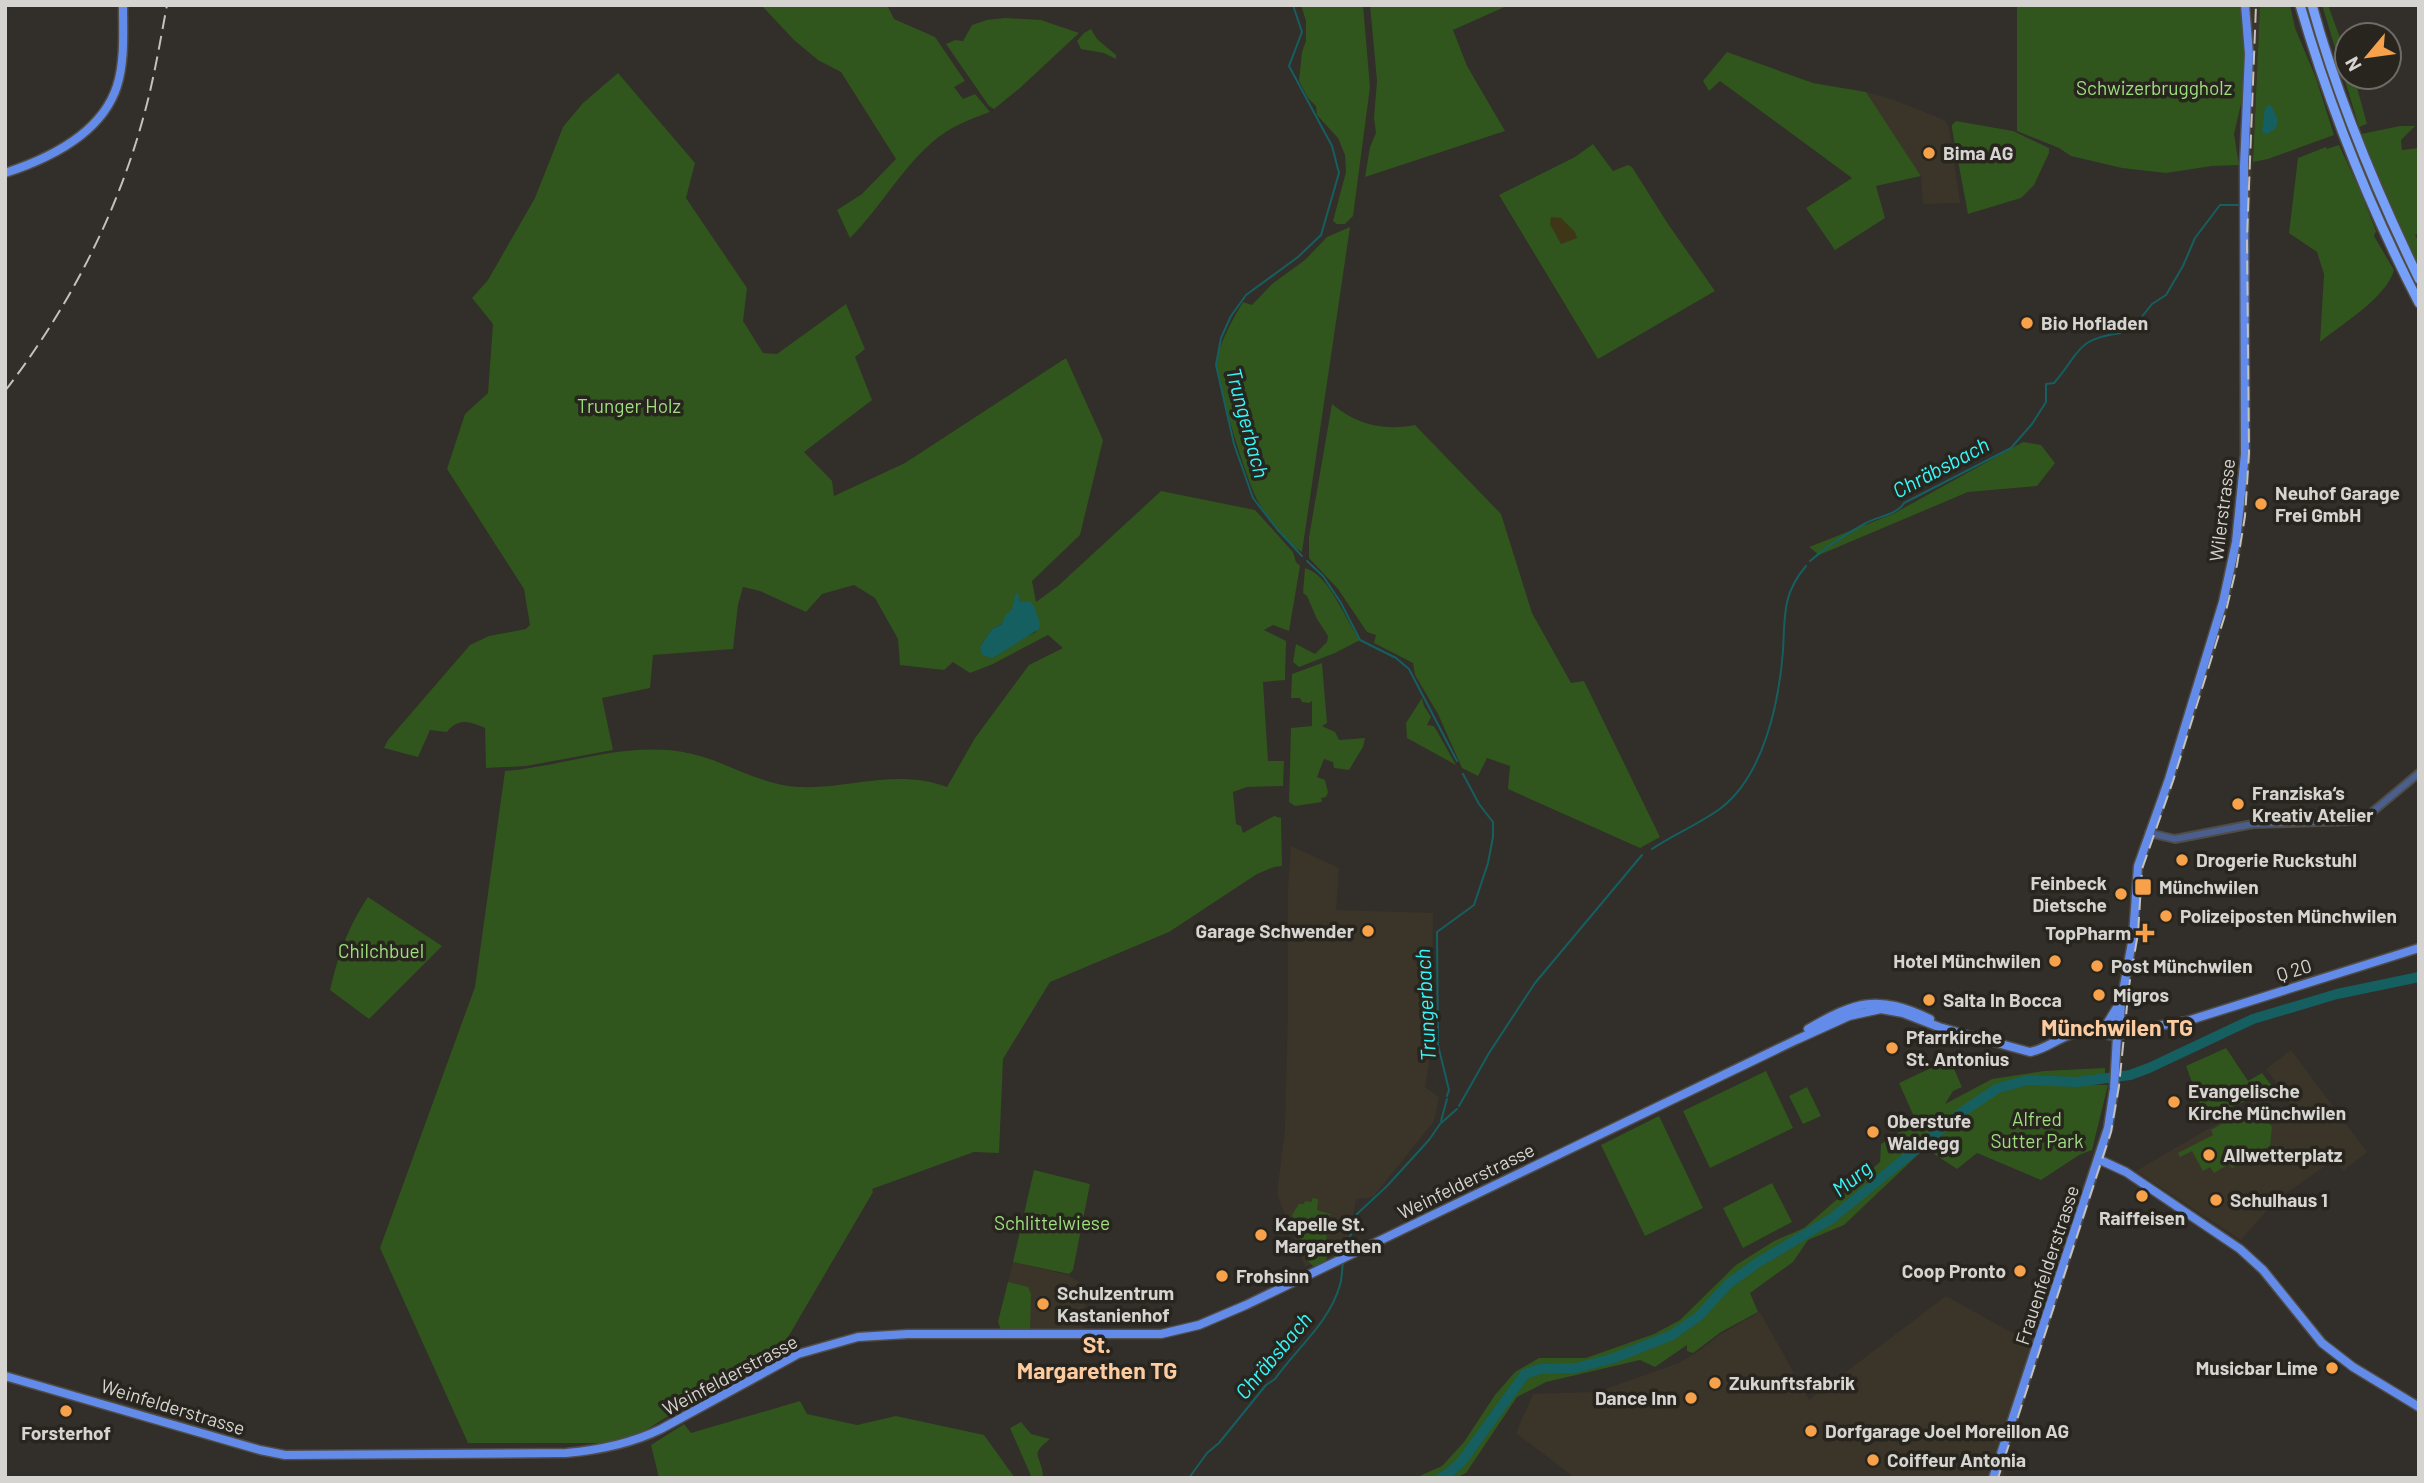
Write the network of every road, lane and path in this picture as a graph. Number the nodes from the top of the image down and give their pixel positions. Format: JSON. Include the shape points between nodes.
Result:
{"nodes":[{"id":1,"x":123,"y":5,"type":"edge"},
{"id":2,"x":2245,"y":5,"type":"edge"},
{"id":3,"x":2300,"y":5,"type":"edge"},
{"id":4,"x":2312,"y":5,"type":"edge"},
{"id":5,"x":5,"y":173,"type":"edge"},
{"id":6,"x":2419,"y":279,"type":"edge"},
{"id":7,"x":2419,"y":303,"type":"edge"},
{"id":8,"x":2419,"y":773,"type":"edge"},
{"id":9,"x":2149,"y":832,"type":"junction"},
{"id":10,"x":2419,"y":948,"type":"edge"},
{"id":11,"x":2115,"y":1023,"type":"junction"},
{"id":12,"x":2138,"y":1029,"type":"junction"},
{"id":13,"x":2091,"y":1032,"type":"junction"},
{"id":14,"x":2114,"y":1035,"type":"junction"},
{"id":15,"x":2098,"y":1159,"type":"junction"},
{"id":16,"x":5,"y":1376,"type":"edge"},
{"id":17,"x":2419,"y":1407,"type":"edge"},
{"id":18,"x":1993,"y":1478,"type":"edge"}],
"edges":[{"from":1,"to":5,"type":"main road","via":[[120,72],[108,105],[66,146]]},
{"from":2,"to":9,"type":"main road","name":"Wilerstrasse","via":[[2249,54],[2242,500],[2223,602]]},
{"from":3,"to":7,"type":"highway","via":[[2350,153]]},
{"from":4,"to":6,"type":"highway","via":[[2358,144]]},
{"from":8,"to":9,"type":"street","via":[[2371,813],[2354,821],[2253,824],[2175,839]]},
{"from":9,"to":11,"type":"main road","name":"Wilerstrasse","via":[[2138,866],[2133,937]]},
{"from":10,"to":12,"type":"main road","name":"Q 20","via":[[2187,1021]]},
{"from":11,"to":12,"type":"main road","name":"Q 20"},
{"from":11,"to":13,"type":"main road"},
{"from":11,"to":14,"type":"main road","name":"Frauenfelderstrasse"},
{"from":11,"to":14,"type":"main road"},
{"from":12,"to":14,"type":"main road","name":"Q 20"},
{"from":13,"to":14,"type":"main road"},
{"from":13,"to":16,"type":"main road","name":"Weinfelderstrasse","via":[[2067,1036],[2030,1052],[1947,1029],[1897,1005],[1874,1003],[1845,1010],[1796,1040],[1206,1322],[1161,1334],[858,1337],[790,1359],[651,1434],[614,1447],[285,1455]]},
{"from":14,"to":15,"type":"main road","name":"Frauenfelderstrasse","via":[[2116,1059],[2108,1128]]},
{"from":15,"to":17,"type":"main road","via":[[2126,1172],[2240,1249],[2263,1270],[2322,1343]]},
{"from":15,"to":18,"type":"main road","name":"Frauenfelderstrasse"}]}
